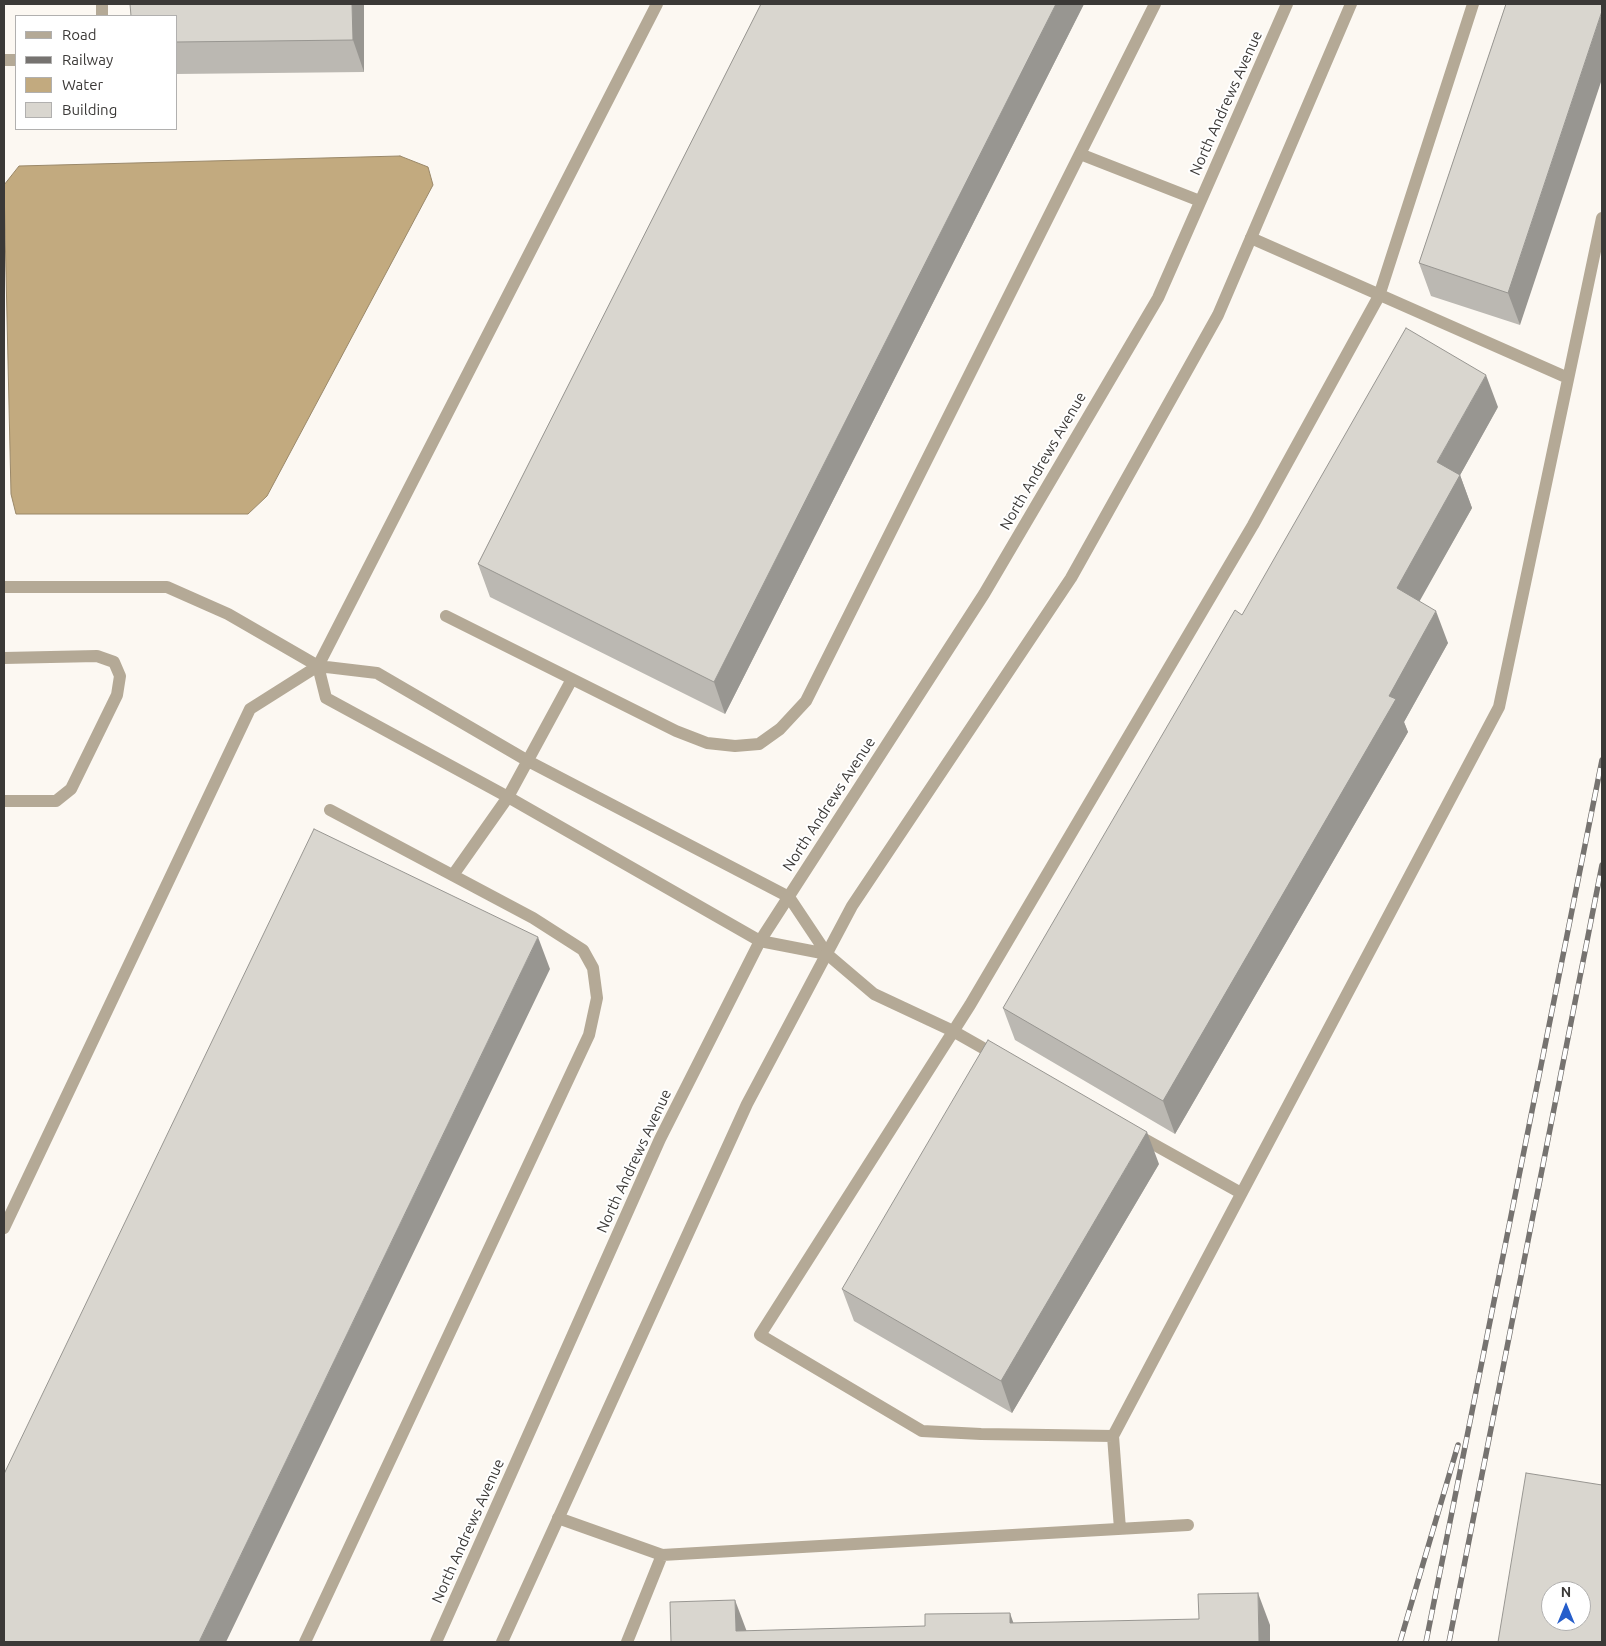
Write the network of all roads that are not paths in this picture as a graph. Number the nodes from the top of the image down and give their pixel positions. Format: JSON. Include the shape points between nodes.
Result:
{"nodes":[{"id":1,"x":657,"y":4,"type":"edge"},
{"id":2,"x":1155,"y":4,"type":"edge"},
{"id":3,"x":1287,"y":4,"type":"edge"},
{"id":4,"x":1350,"y":4,"type":"edge"},
{"id":5,"x":1473,"y":4,"type":"edge"},
{"id":6,"x":1080,"y":154,"type":"junction"},
{"id":7,"x":1200,"y":201,"type":"junction"},
{"id":8,"x":1602,"y":218,"type":"edge"},
{"id":9,"x":1250,"y":238,"type":"junction"},
{"id":10,"x":1380,"y":296,"type":"junction"},
{"id":11,"x":1568,"y":378,"type":"junction"},
{"id":12,"x":4,"y":588,"type":"edge"},
{"id":13,"x":446,"y":616,"type":"dead end"},
{"id":14,"x":4,"y":658,"type":"edge"},
{"id":15,"x":318,"y":666,"type":"junction"},
{"id":16,"x":572,"y":679,"type":"junction"},
{"id":17,"x":528,"y":761,"type":"junction"},
{"id":18,"x":508,"y":797,"type":"junction"},
{"id":19,"x":4,"y":801,"type":"edge"},
{"id":20,"x":330,"y":810,"type":"dead end"},
{"id":21,"x":453,"y":875,"type":"junction"},
{"id":22,"x":789,"y":897,"type":"junction"},
{"id":23,"x":760,"y":941,"type":"junction"},
{"id":24,"x":827,"y":954,"type":"junction"},
{"id":25,"x":953,"y":1031,"type":"junction"},
{"id":26,"x":1004,"y":1060,"type":"edge"},
{"id":27,"x":1122,"y":1127,"type":"edge"},
{"id":28,"x":1241,"y":1194,"type":"junction"},
{"id":29,"x":4,"y":1228,"type":"edge"},
{"id":30,"x":1113,"y":1436,"type":"junction"},
{"id":31,"x":558,"y":1518,"type":"junction"},
{"id":32,"x":1188,"y":1525,"type":"dead end"},
{"id":33,"x":1120,"y":1529,"type":"junction"},
{"id":34,"x":662,"y":1555,"type":"junction"},
{"id":35,"x":305,"y":1642,"type":"edge"},
{"id":36,"x":436,"y":1642,"type":"edge"},
{"id":37,"x":502,"y":1642,"type":"edge"},
{"id":38,"x":627,"y":1642,"type":"edge"}],
"edges":[{"from":1,"to":15,"type":"street"},
{"from":2,"to":6,"type":"street"},
{"from":3,"to":7,"type":"street","name":"North Andrews Avenue"},
{"from":4,"to":9,"type":"street"},
{"from":5,"to":10,"type":"street"},
{"from":6,"to":7,"type":"street"},
{"from":6,"to":16,"type":"street","via":[[806,701],[780,729],[759,744],[707,743]]},
{"from":7,"to":22,"type":"street","name":"North Andrews Avenue","via":[[1158,298],[984,594]]},
{"from":8,"to":11,"type":"street"},
{"from":9,"to":10,"type":"street"},
{"from":9,"to":24,"type":"street","via":[[1218,315],[1070,578],[852,906]]},
{"from":10,"to":11,"type":"street"},
{"from":10,"to":25,"type":"street","via":[[1253,525]]},
{"from":11,"to":28,"type":"street","via":[[1498,707]]},
{"from":12,"to":15,"type":"street","via":[[167,587],[228,614]]},
{"from":13,"to":16,"type":"street"},
{"from":14,"to":19,"type":"street","via":[[97,656],[114,662],[120,676],[117,695],[71,789],[56,802]]},
{"from":15,"to":17,"type":"street","via":[[377,673]]},
{"from":15,"to":18,"type":"street","via":[[326,698]]},
{"from":15,"to":29,"type":"street","via":[[250,709]]},
{"from":16,"to":17,"type":"street"},
{"from":17,"to":18,"type":"street"},
{"from":17,"to":22,"type":"street"},
{"from":18,"to":21,"type":"street"},
{"from":18,"to":23,"type":"street"},
{"from":20,"to":21,"type":"street"},
{"from":21,"to":35,"type":"street","via":[[533,918],[583,950],[593,968],[597,998],[589,1035]]},
{"from":22,"to":23,"type":"street","name":"North Andrews Avenue"},
{"from":22,"to":24,"type":"street"},
{"from":23,"to":24,"type":"street"},
{"from":23,"to":36,"type":"street","name":"North Andrews Avenue","via":[[660,1139]]},
{"from":24,"to":25,"type":"street","via":[[874,994]]},
{"from":24,"to":31,"type":"street","via":[[748,1104]]},
{"from":25,"to":26,"type":"street"},
{"from":25,"to":30,"type":"street","via":[[760,1335],[922,1431]]},
{"from":27,"to":28,"type":"street"},
{"from":28,"to":30,"type":"street"},
{"from":30,"to":33,"type":"street"},
{"from":31,"to":34,"type":"street"},
{"from":31,"to":37,"type":"street"},
{"from":32,"to":33,"type":"street"},
{"from":33,"to":34,"type":"street"},
{"from":34,"to":38,"type":"street"}]}
